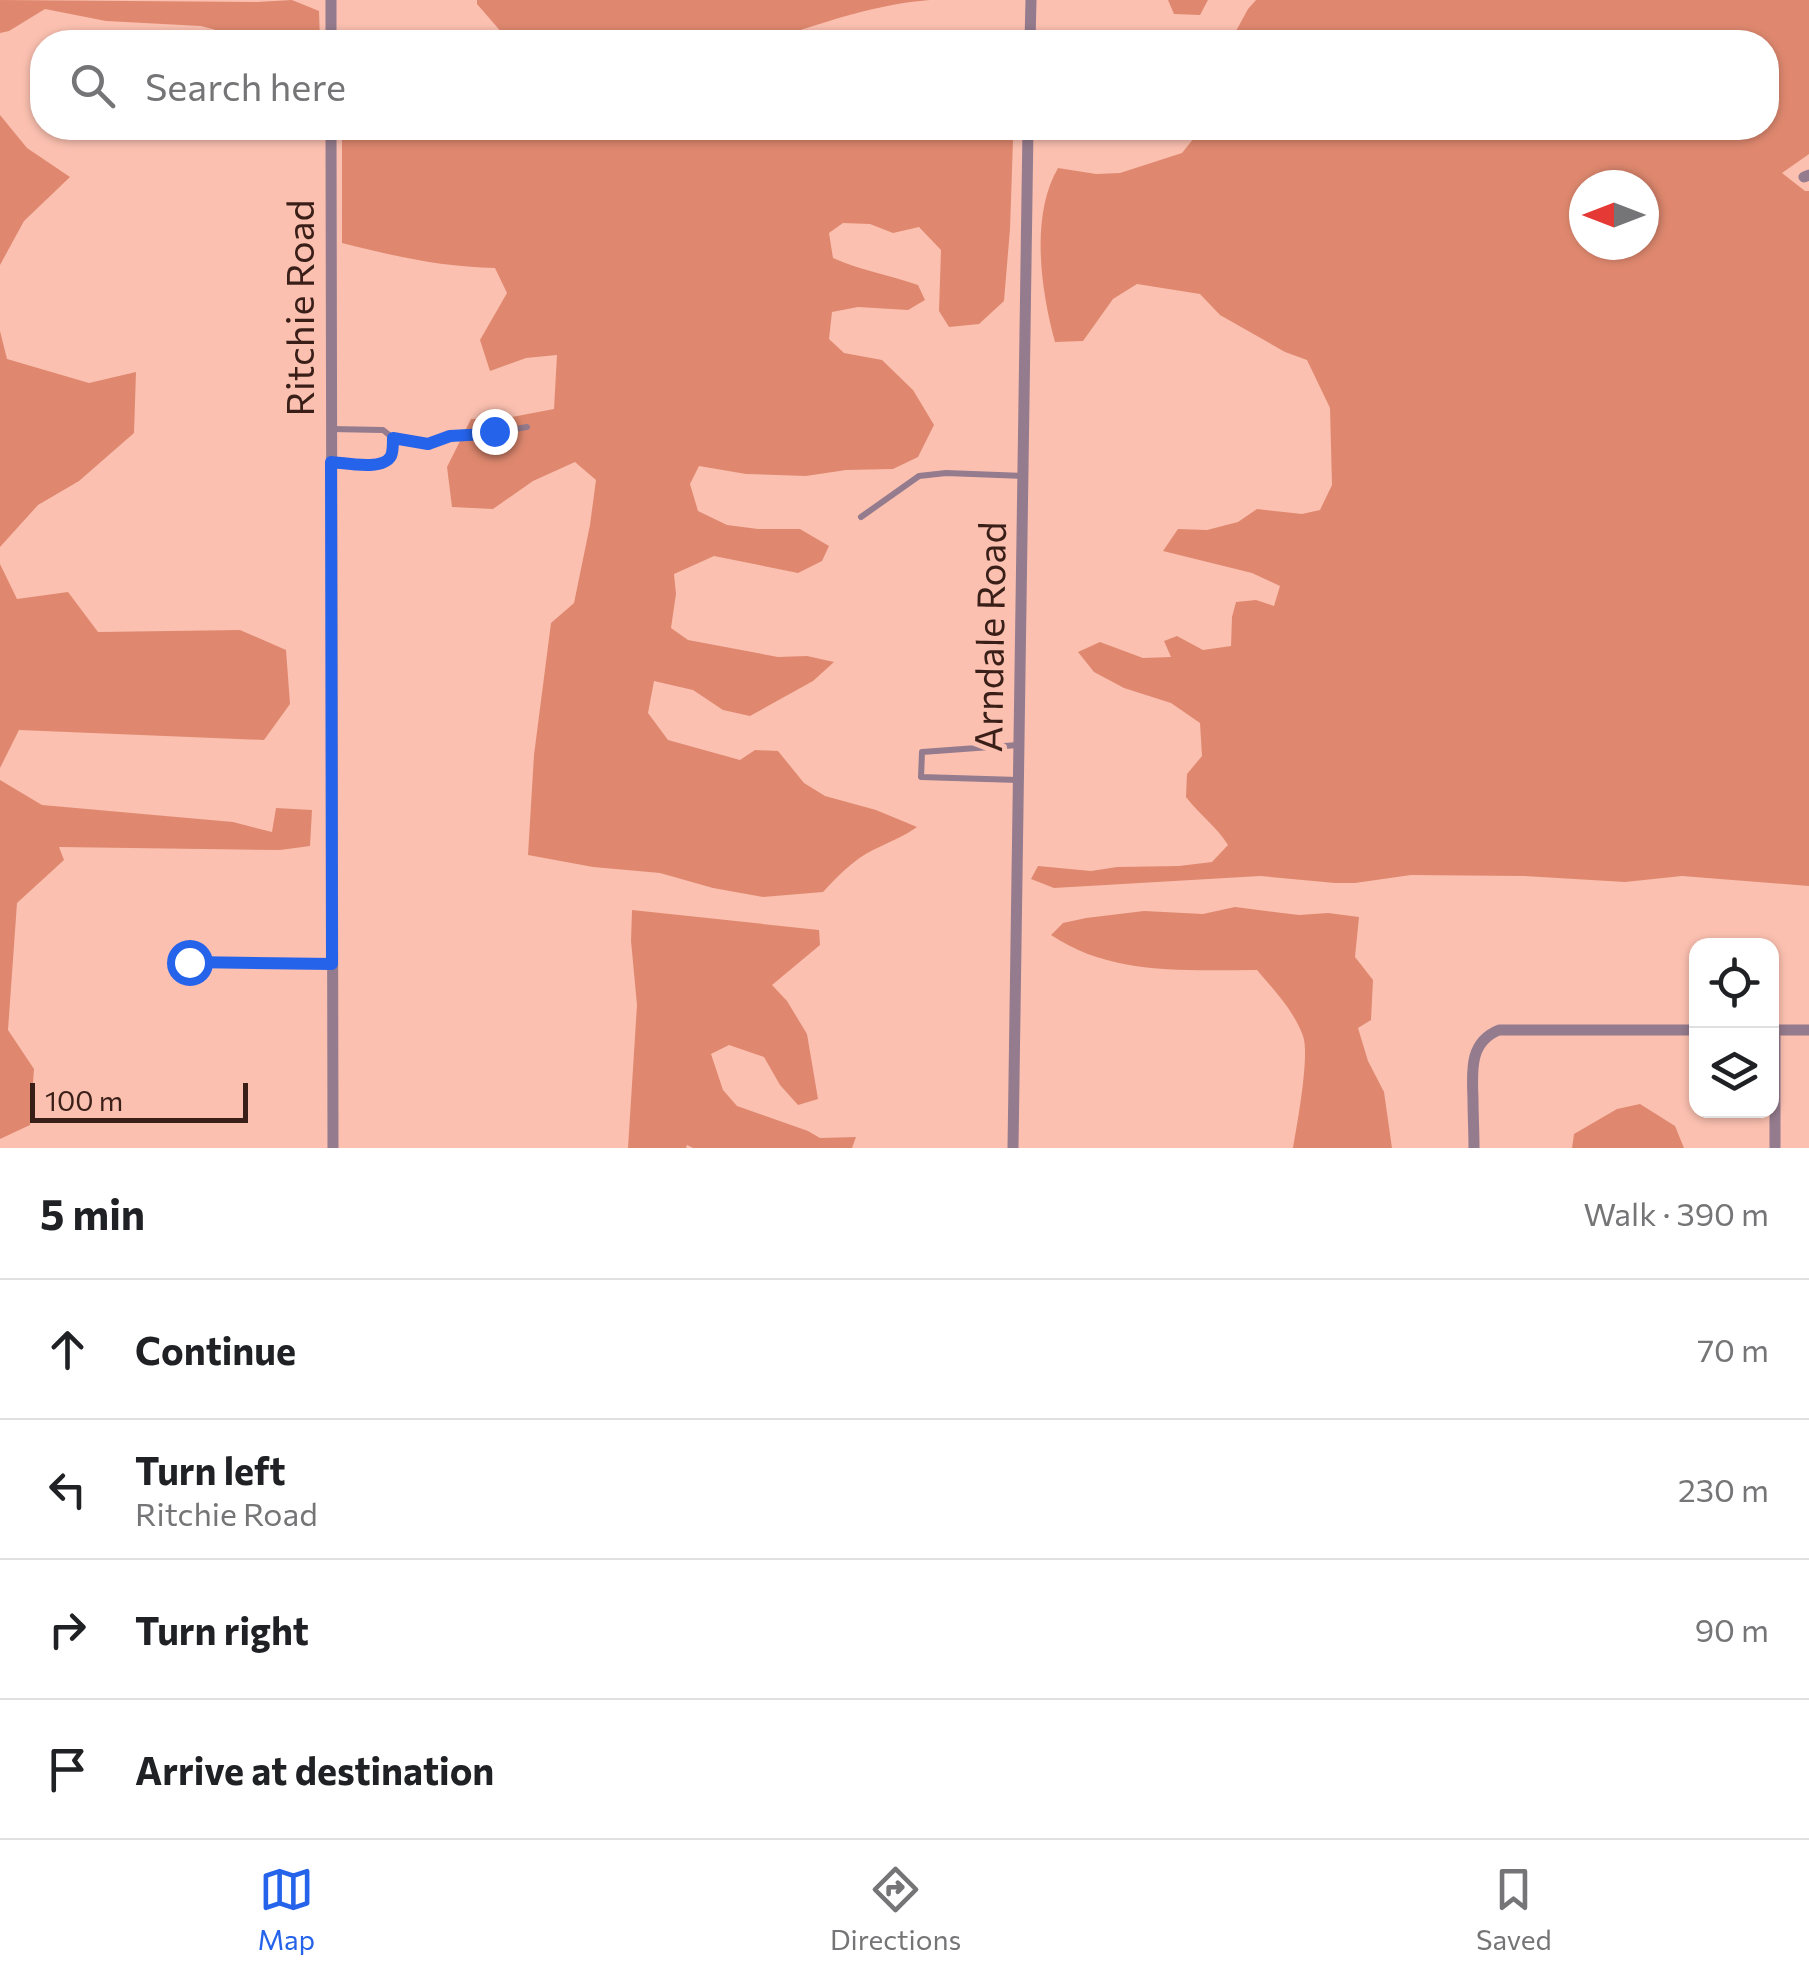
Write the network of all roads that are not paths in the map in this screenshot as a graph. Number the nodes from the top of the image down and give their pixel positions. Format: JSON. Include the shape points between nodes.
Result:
{"nodes":[{"id":1,"x":331,"y":0,"type":"edge"},
{"id":2,"x":1031,"y":0,"type":"edge"},
{"id":3,"x":331,"y":30,"type":"edge"},
{"id":4,"x":1030,"y":30,"type":"edge"},
{"id":5,"x":331,"y":140,"type":"edge"},
{"id":6,"x":1028,"y":140,"type":"edge"},
{"id":7,"x":332,"y":428,"type":"junction"},
{"id":8,"x":527,"y":428,"type":"dead end"},
{"id":9,"x":393,"y":438,"type":"junction"},
{"id":10,"x":331,"y":462,"type":"junction"},
{"id":11,"x":1023,"y":476,"type":"junction"},
{"id":12,"x":861,"y":516,"type":"dead end"},
{"id":13,"x":1019,"y":745,"type":"junction"},
{"id":14,"x":1018,"y":780,"type":"junction"},
{"id":15,"x":189,"y":962,"type":"dead end"},
{"id":16,"x":332,"y":964,"type":"junction"},
{"id":17,"x":1689,"y":1030,"type":"edge"},
{"id":18,"x":1779,"y":1030,"type":"edge"},
{"id":19,"x":1809,"y":1030,"type":"edge"},
{"id":20,"x":1774,"y":1118,"type":"edge"},
{"id":21,"x":332,"y":1148,"type":"edge"},
{"id":22,"x":1013,"y":1148,"type":"edge"},
{"id":23,"x":1474,"y":1148,"type":"edge"},
{"id":24,"x":1774,"y":1148,"type":"edge"}],
"edges":[{"from":1,"to":3,"type":"street"},
{"from":2,"to":4,"type":"street"},
{"from":5,"to":7,"type":"street","name":"Ritchie Road"},
{"from":6,"to":11,"type":"street","name":"Arndale Road"},
{"from":7,"to":9,"type":"lane","via":[[384,430]]},
{"from":7,"to":10,"type":"street","name":"Ritchie Road"},
{"from":8,"to":9,"type":"lane","via":[[428,444]]},
{"from":9,"to":10,"type":"lane","via":[[387,462]]},
{"from":10,"to":16,"type":"street","name":"Ritchie Road"},
{"from":11,"to":12,"type":"lane","via":[[919,476]]},
{"from":11,"to":13,"type":"street","name":"Arndale Road"},
{"from":13,"to":14,"type":"street","name":"Arndale Road"},
{"from":13,"to":14,"type":"lane","via":[[922,752],[922,778]]},
{"from":14,"to":22,"type":"street","name":"Arndale Road"},
{"from":15,"to":16,"type":"lane"},
{"from":16,"to":21,"type":"street","name":"Ritchie Road"},
{"from":17,"to":23,"type":"street","via":[[1488,1034],[1472,1067]]},
{"from":18,"to":19,"type":"street"},
{"from":20,"to":24,"type":"street"}]}
